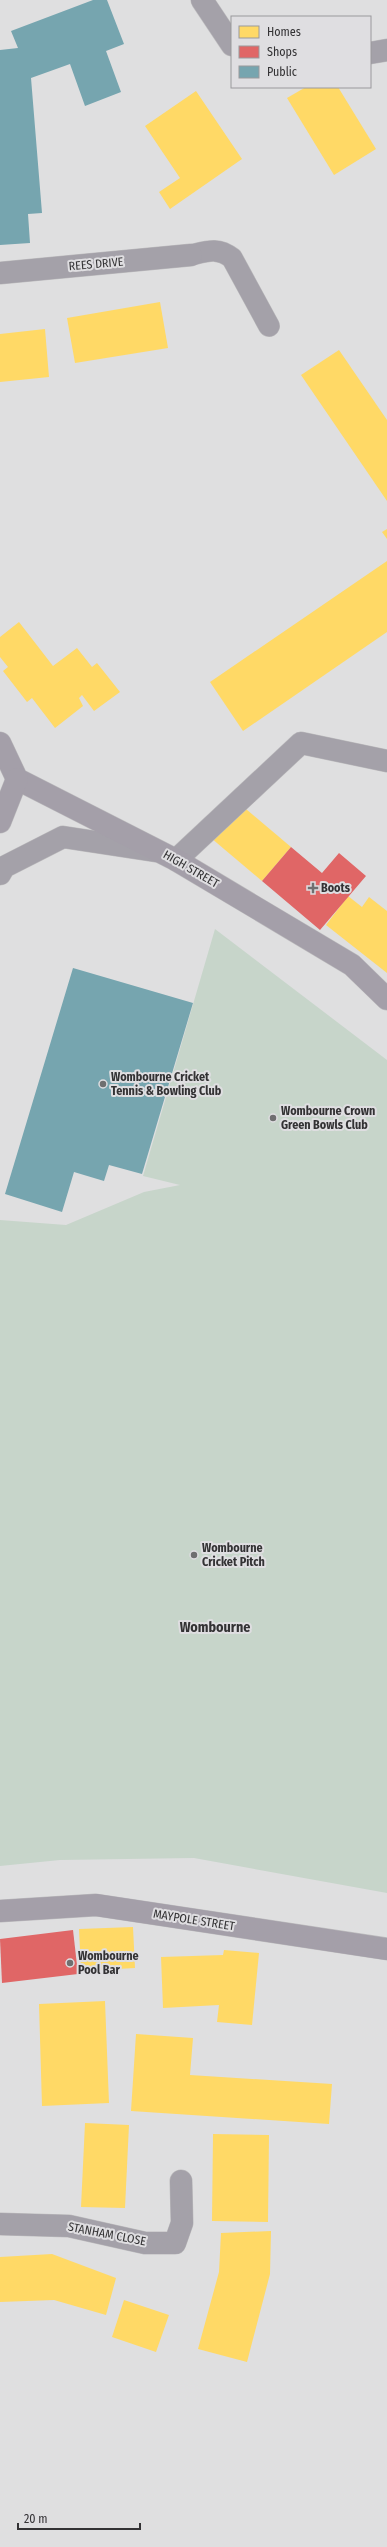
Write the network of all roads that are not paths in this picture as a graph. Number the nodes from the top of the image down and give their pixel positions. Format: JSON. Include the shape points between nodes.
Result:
{"nodes":[{"id":1,"x":202,"y":0,"type":"edge"},
{"id":2,"x":231,"y":44,"type":"edge"},
{"id":3,"x":387,"y":50,"type":"edge"},
{"id":4,"x":371,"y":53,"type":"edge"},
{"id":5,"x":192,"y":255,"type":"joint"},
{"id":6,"x":0,"y":273,"type":"edge"},
{"id":7,"x":269,"y":326,"type":"dead end"},
{"id":8,"x":0,"y":743,"type":"edge"},
{"id":9,"x":387,"y":761,"type":"edge"},
{"id":10,"x":17,"y":779,"type":"junction"},
{"id":11,"x":0,"y":822,"type":"edge"},
{"id":12,"x":169,"y":856,"type":"junction"},
{"id":13,"x":0,"y":874,"type":"edge"},
{"id":14,"x":387,"y":999,"type":"edge"},
{"id":15,"x":0,"y":1911,"type":"edge"},
{"id":16,"x":387,"y":1949,"type":"edge"},
{"id":17,"x":181,"y":2181,"type":"dead end"},
{"id":18,"x":0,"y":2224,"type":"edge"}],
"edges":[{"from":1,"to":2,"type":"street"},
{"from":3,"to":4,"type":"street"},
{"from":5,"to":6,"type":"street","name":"REES DRIVE"},
{"from":5,"to":7,"type":"lane","via":[[211,250],[222,251],[232,258]]},
{"from":8,"to":10,"type":"street"},
{"from":9,"to":12,"type":"street","via":[[301,743]]},
{"from":10,"to":11,"type":"street"},
{"from":10,"to":12,"type":"street","name":"HIGH STREET"},
{"from":12,"to":13,"type":"street","via":[[63,837],[4,867]]},
{"from":12,"to":14,"type":"street","name":"HIGH STREET","via":[[352,965]]},
{"from":15,"to":16,"type":"street","name":"MAYPOLE STREET","via":[[96,1905]]},
{"from":17,"to":18,"type":"street","name":"STANHAM CLOSE","via":[[182,2223],[175,2243],[145,2243],[69,2226]]}]}
